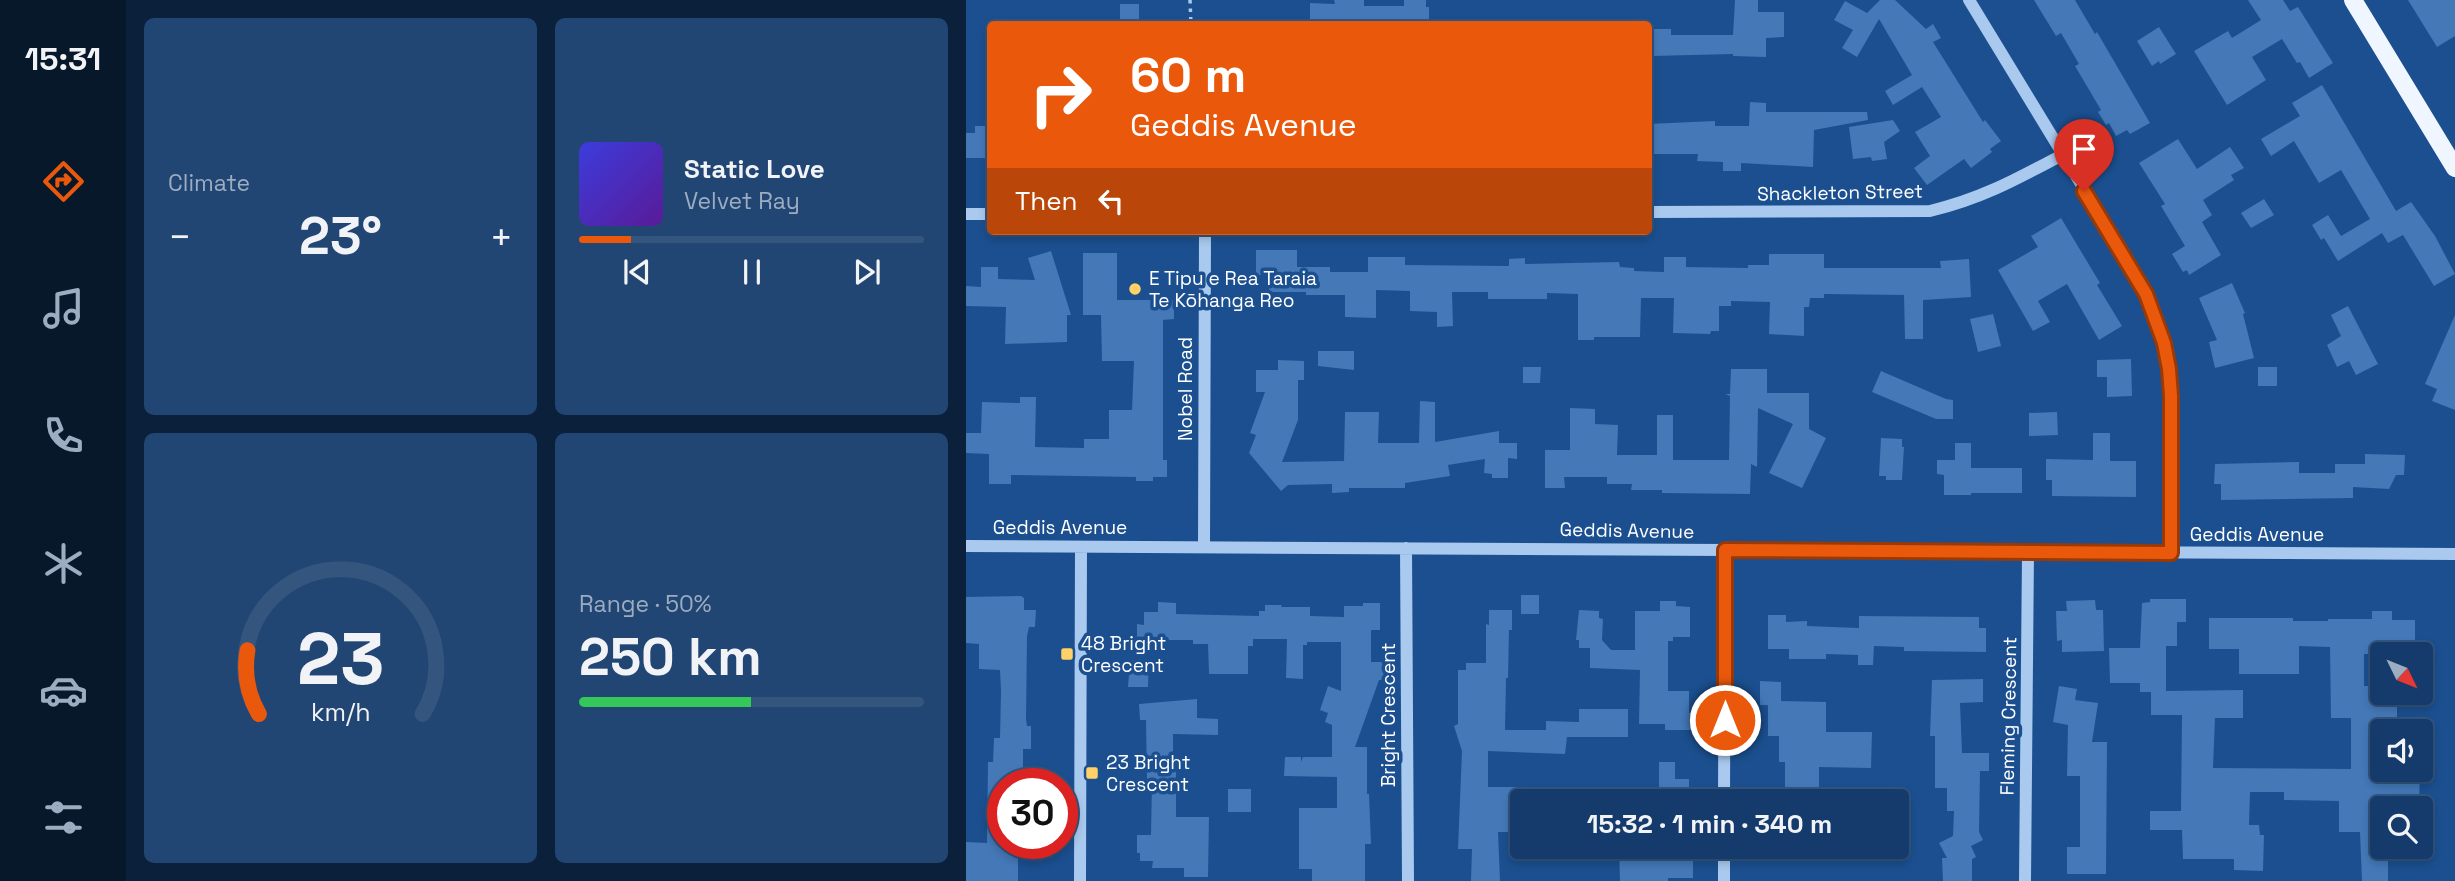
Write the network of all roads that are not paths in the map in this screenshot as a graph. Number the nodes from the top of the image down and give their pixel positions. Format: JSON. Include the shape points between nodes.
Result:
{"nodes":[{"id":1,"x":1969,"y":0,"type":"edge"},
{"id":2,"x":2353,"y":0,"type":"edge"},
{"id":3,"x":2062,"y":155,"type":"junction"},
{"id":4,"x":2455,"y":168,"type":"edge"},
{"id":5,"x":1652,"y":212,"type":"edge"},
{"id":6,"x":966,"y":214,"type":"edge"},
{"id":7,"x":987,"y":214,"type":"edge"},
{"id":8,"x":1205,"y":235,"type":"edge"},
{"id":9,"x":966,"y":546,"type":"edge"},
{"id":10,"x":1081,"y":547,"type":"junction"},
{"id":11,"x":1204,"y":547,"type":"junction"},
{"id":12,"x":1406,"y":548,"type":"junction"},
{"id":13,"x":1725,"y":550,"type":"junction"},
{"id":14,"x":2028,"y":552,"type":"junction"},
{"id":15,"x":2171,"y":553,"type":"junction"},
{"id":16,"x":2455,"y":554,"type":"edge"},
{"id":17,"x":1724,"y":789,"type":"edge"},
{"id":18,"x":1724,"y":859,"type":"edge"},
{"id":19,"x":1080,"y":881,"type":"edge"},
{"id":20,"x":1408,"y":881,"type":"edge"},
{"id":21,"x":1724,"y":881,"type":"edge"},
{"id":22,"x":2025,"y":881,"type":"edge"}],
"edges":[{"from":1,"to":3,"type":"street"},
{"from":2,"to":4,"type":"main road"},
{"from":3,"to":5,"type":"street","name":"Shackleton Street","via":[[1984,196],[1930,211]]},
{"from":3,"to":15,"type":"street","via":[[2134,271],[2164,343],[2171,396]]},
{"from":6,"to":7,"type":"street"},
{"from":8,"to":11,"type":"street","name":"Nobel Road"},
{"from":9,"to":10,"type":"street","name":"Geddis Avenue"},
{"from":10,"to":11,"type":"street","name":"Geddis Avenue"},
{"from":10,"to":19,"type":"street"},
{"from":11,"to":12,"type":"street","name":"Geddis Avenue"},
{"from":12,"to":13,"type":"street","name":"Geddis Avenue"},
{"from":12,"to":20,"type":"street","name":"Bright Crescent"},
{"from":13,"to":14,"type":"street","name":"Geddis Avenue"},
{"from":13,"to":17,"type":"street"},
{"from":14,"to":15,"type":"street","name":"Geddis Avenue"},
{"from":14,"to":22,"type":"street","name":"Fleming Crescent"},
{"from":15,"to":16,"type":"street","name":"Geddis Avenue"},
{"from":18,"to":21,"type":"street"}]}
